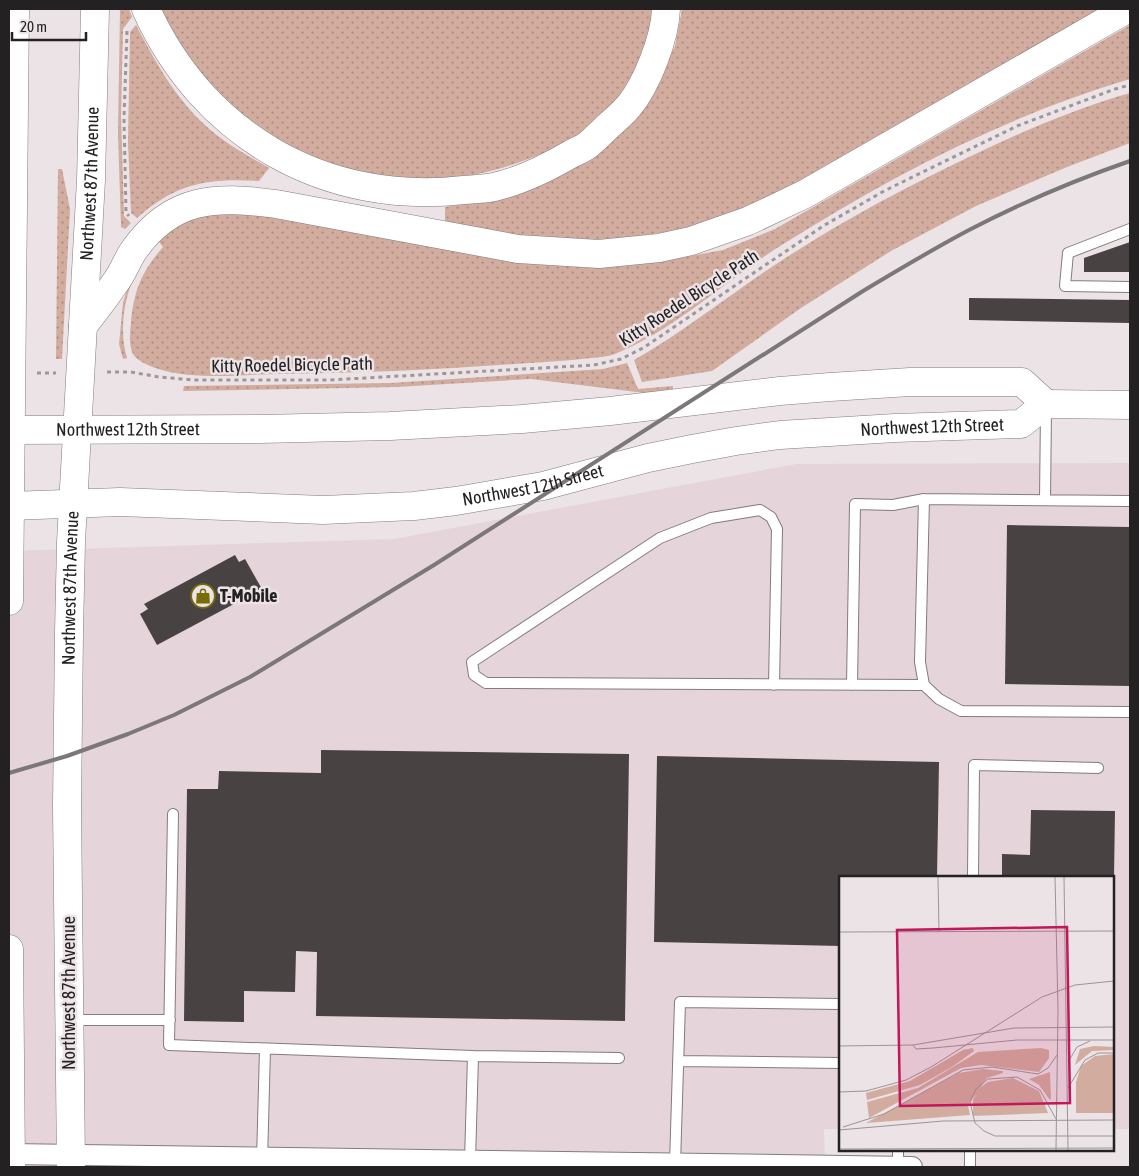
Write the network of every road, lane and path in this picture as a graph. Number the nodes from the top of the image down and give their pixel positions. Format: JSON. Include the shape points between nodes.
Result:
{"nodes":[{"id":1,"x":14,"y":9,"type":"edge"},
{"id":2,"x":95,"y":9,"type":"edge"},
{"id":3,"x":666,"y":9,"type":"edge"},
{"id":4,"x":1127,"y":9,"type":"edge"},
{"id":5,"x":138,"y":17,"type":"edge"},
{"id":6,"x":1130,"y":85,"type":"edge"},
{"id":7,"x":11,"y":106,"type":"edge"},
{"id":8,"x":130,"y":218,"type":"dead end"},
{"id":9,"x":1130,"y":229,"type":"edge"},
{"id":10,"x":10,"y":278,"type":"edge"},
{"id":11,"x":1130,"y":287,"type":"edge"},
{"id":12,"x":83,"y":326,"type":"junction"},
{"id":13,"x":132,"y":372,"type":"dead end"},
{"id":14,"x":1046,"y":404,"type":"junction"},
{"id":15,"x":1130,"y":405,"type":"edge"},
{"id":16,"x":10,"y":430,"type":"edge"},
{"id":17,"x":77,"y":430,"type":"junction"},
{"id":18,"x":924,"y":499,"type":"junction"},
{"id":19,"x":1046,"y":500,"type":"junction"},
{"id":20,"x":1130,"y":501,"type":"edge"},
{"id":21,"x":74,"y":503,"type":"junction"},
{"id":22,"x":10,"y":506,"type":"edge"},
{"id":23,"x":9,"y":601,"type":"edge"},
{"id":24,"x":774,"y":684,"type":"junction"},
{"id":25,"x":852,"y":685,"type":"junction"},
{"id":26,"x":924,"y":685,"type":"junction"},
{"id":27,"x":1130,"y":712,"type":"edge"},
{"id":28,"x":1098,"y":768,"type":"dead end"},
{"id":29,"x":173,"y":814,"type":"dead end"},
{"id":30,"x":973,"y":876,"type":"edge"},
{"id":31,"x":9,"y":949,"type":"edge"},
{"id":32,"x":839,"y":1004,"type":"edge"},
{"id":33,"x":68,"y":1020,"type":"junction"},
{"id":34,"x":170,"y":1020,"type":"junction"},
{"id":35,"x":265,"y":1048,"type":"junction"},
{"id":36,"x":473,"y":1056,"type":"junction"},
{"id":37,"x":619,"y":1058,"type":"dead end"},
{"id":38,"x":678,"y":1062,"type":"junction"},
{"id":39,"x":839,"y":1063,"type":"edge"},
{"id":40,"x":898,"y":1151,"type":"edge"},
{"id":41,"x":970,"y":1151,"type":"edge"},
{"id":42,"x":10,"y":1158,"type":"edge"},
{"id":43,"x":71,"y":1161,"type":"edge"},
{"id":44,"x":262,"y":1162,"type":"edge"},
{"id":45,"x":342,"y":1163,"type":"edge"},
{"id":46,"x":480,"y":1163,"type":"edge"},
{"id":47,"x":675,"y":1164,"type":"junction"},
{"id":48,"x":853,"y":1167,"type":"edge"},
{"id":49,"x":898,"y":1167,"type":"edge"},
{"id":50,"x":912,"y":1167,"type":"edge"},
{"id":51,"x":970,"y":1167,"type":"edge"}],
"edges":[{"from":1,"to":7,"type":"main road"},
{"from":2,"to":12,"type":"main road","name":"Northwest 87th Avenue"},
{"from":3,"to":5,"type":"main road","via":[[653,66],[629,106],[589,144],[544,169],[494,187],[440,193],[379,190],[322,176],[252,140],[198,92],[165,46]]},
{"from":4,"to":12,"type":"main road","via":[[805,194],[715,233],[631,252],[599,254],[518,249],[276,204],[238,199],[210,201],[165,217],[145,235],[117,281]]},
{"from":5,"to":8,"type":"path","via":[[127,30],[124,118],[126,213]]},
{"from":6,"to":13,"type":"path","name":"Kitty Roedel Bicycle Path","via":[[1017,126],[884,191],[823,226],[644,348],[621,359],[594,365],[330,380],[194,380]]},
{"from":7,"to":10,"type":"main road"},
{"from":9,"to":11,"type":"lane","via":[[1068,253],[1065,286]]},
{"from":10,"to":16,"type":"main road"},
{"from":12,"to":17,"type":"main road","name":"Northwest 87th Avenue"},
{"from":14,"to":15,"type":"main road"},
{"from":14,"to":17,"type":"main road","name":"Northwest 12th Street","via":[[1022,382],[910,382],[788,390],[610,411],[440,424],[299,429]]},
{"from":14,"to":19,"type":"lane"},
{"from":14,"to":21,"type":"main road","name":"Northwest 12th Street","via":[[1021,424],[895,428],[754,439],[674,452],[543,486],[414,506],[323,510]]},
{"from":16,"to":17,"type":"main road","name":"Northwest 12th Street"},
{"from":16,"to":22,"type":"main road"},
{"from":17,"to":21,"type":"main road","name":"Northwest 87th Avenue"},
{"from":18,"to":19,"type":"lane"},
{"from":18,"to":25,"type":"lane","via":[[893,505],[855,504]]},
{"from":18,"to":26,"type":"lane","via":[[920,662]]},
{"from":19,"to":20,"type":"lane"},
{"from":21,"to":22,"type":"main road","name":"Northwest 12th Street"},
{"from":21,"to":33,"type":"main road","name":"Northwest 87th Avenue","via":[[69,604]]},
{"from":22,"to":23,"type":"main road"},
{"from":24,"to":24,"type":"lane","via":[[777,529],[771,517],[760,510],[711,518],[660,538],[472,662],[474,675],[486,683]]},
{"from":24,"to":25,"type":"lane"},
{"from":25,"to":26,"type":"lane"},
{"from":26,"to":27,"type":"lane","via":[[939,699],[961,711]]},
{"from":28,"to":30,"type":"lane","via":[[974,764]]},
{"from":29,"to":34,"type":"lane"},
{"from":31,"to":42,"type":"main road"},
{"from":32,"to":38,"type":"lane","via":[[680,1002]]},
{"from":33,"to":34,"type":"lane"},
{"from":33,"to":43,"type":"main road","name":"Northwest 87th Avenue"},
{"from":34,"to":35,"type":"lane","via":[[169,1045]]},
{"from":35,"to":36,"type":"lane"},
{"from":35,"to":44,"type":"lane"},
{"from":36,"to":37,"type":"lane"},
{"from":36,"to":46,"type":"lane"},
{"from":38,"to":39,"type":"lane"},
{"from":38,"to":47,"type":"lane"},
{"from":40,"to":49,"type":"lane"},
{"from":41,"to":51,"type":"lane"},
{"from":42,"to":43,"type":"street"},
{"from":43,"to":44,"type":"street"},
{"from":44,"to":45,"type":"street"},
{"from":45,"to":46,"type":"street"},
{"from":46,"to":47,"type":"street"},
{"from":47,"to":48,"type":"street"},
{"from":48,"to":49,"type":"street"},
{"from":49,"to":50,"type":"street"}]}
